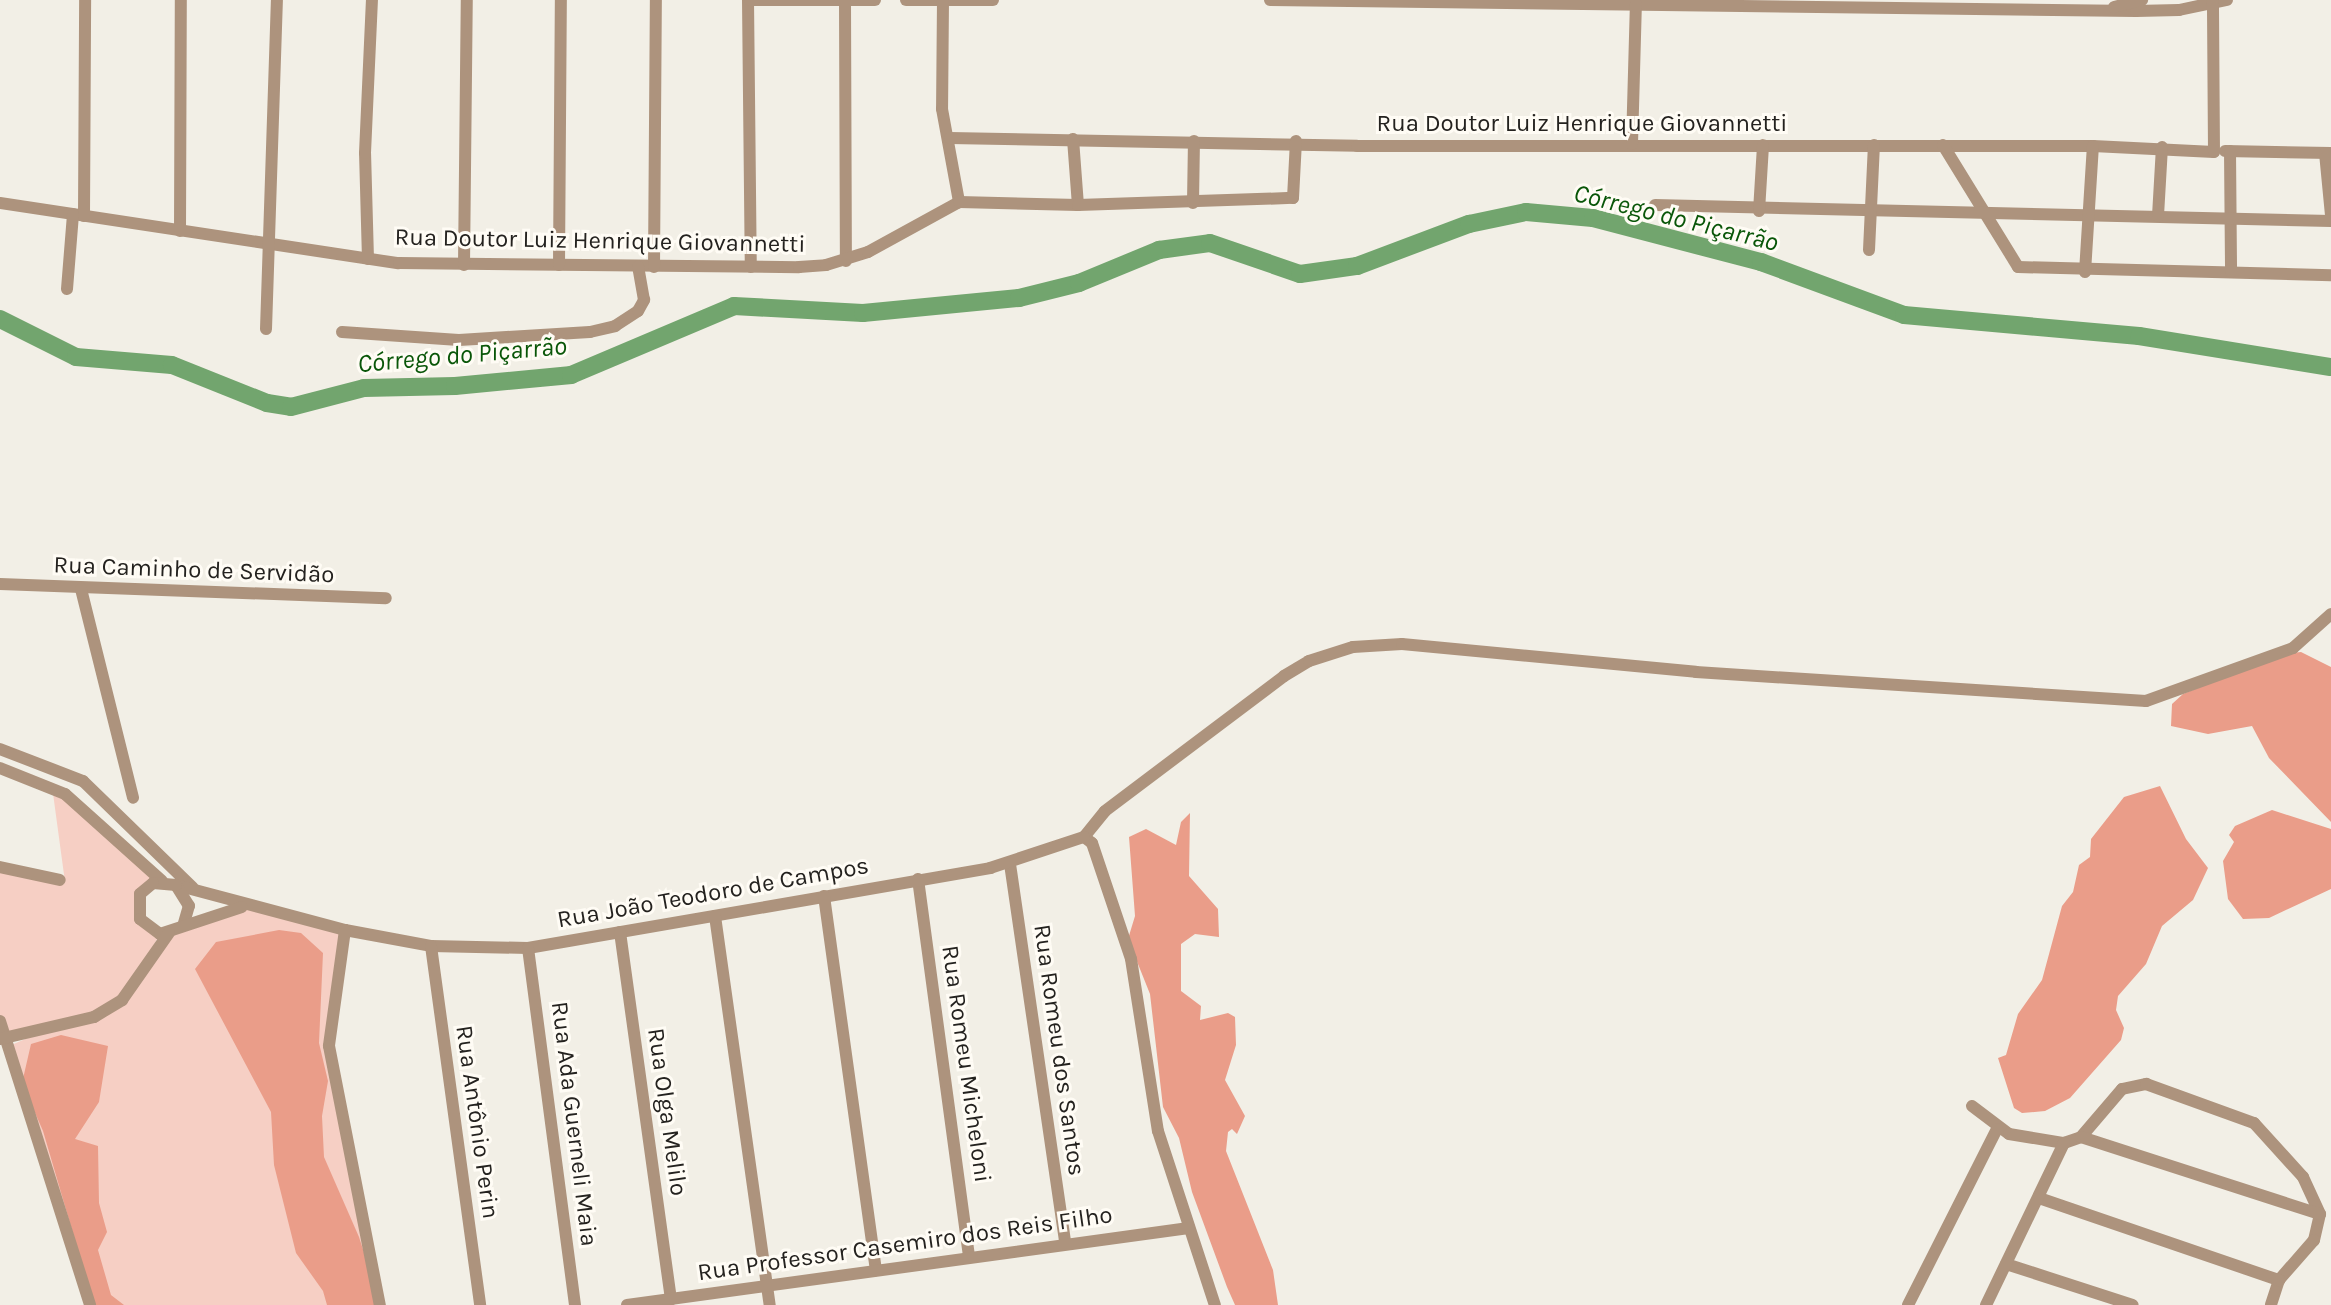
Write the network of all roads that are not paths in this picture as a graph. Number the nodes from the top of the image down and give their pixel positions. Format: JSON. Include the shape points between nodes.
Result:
{"nodes":[{"id":1,"x":85,"y":0,"type":"edge"},
{"id":2,"x":181,"y":0,"type":"edge"},
{"id":3,"x":277,"y":0,"type":"edge"},
{"id":4,"x":372,"y":0,"type":"edge"},
{"id":5,"x":561,"y":0,"type":"edge"},
{"id":6,"x":656,"y":0,"type":"edge"},
{"id":7,"x":749,"y":0,"type":"edge"},
{"id":8,"x":875,"y":0,"type":"edge"},
{"id":9,"x":906,"y":0,"type":"edge"},
{"id":10,"x":993,"y":0,"type":"edge"},
{"id":11,"x":1270,"y":0,"type":"edge"},
{"id":12,"x":2142,"y":0,"type":"edge"},
{"id":13,"x":2227,"y":0,"type":"edge"},
{"id":14,"x":845,"y":1,"type":"edge"},
{"id":15,"x":943,"y":1,"type":"edge"},
{"id":16,"x":2212,"y":2,"type":"edge"},
{"id":17,"x":1636,"y":4,"type":"junction"},
{"id":18,"x":466,"y":5,"type":"edge"},
{"id":19,"x":2104,"y":9,"type":"junction"},
{"id":20,"x":950,"y":138,"type":"junction"},
{"id":21,"x":1073,"y":139,"type":"junction"},
{"id":22,"x":1194,"y":141,"type":"junction"},
{"id":23,"x":1296,"y":141,"type":"junction"},
{"id":24,"x":1632,"y":144,"type":"junction"},
{"id":25,"x":1763,"y":145,"type":"junction"},
{"id":26,"x":1874,"y":145,"type":"junction"},
{"id":27,"x":1943,"y":145,"type":"junction"},
{"id":28,"x":2093,"y":146,"type":"junction"},
{"id":29,"x":2162,"y":147,"type":"junction"},
{"id":30,"x":2230,"y":151,"type":"junction"},
{"id":31,"x":2214,"y":152,"type":"junction"},
{"id":32,"x":2328,"y":153,"type":"edge"},
{"id":33,"x":959,"y":202,"type":"junction"},
{"id":34,"x":0,"y":203,"type":"edge"},
{"id":35,"x":1193,"y":203,"type":"junction"},
{"id":36,"x":1078,"y":205,"type":"junction"},
{"id":37,"x":1655,"y":205,"type":"dead end"},
{"id":38,"x":1759,"y":211,"type":"junction"},
{"id":39,"x":1872,"y":212,"type":"junction"},
{"id":40,"x":1981,"y":213,"type":"junction"},
{"id":41,"x":2089,"y":213,"type":"junction"},
{"id":42,"x":78,"y":215,"type":"junction"},
{"id":43,"x":2158,"y":216,"type":"junction"},
{"id":44,"x":2331,"y":218,"type":"edge"},
{"id":45,"x":2231,"y":219,"type":"junction"},
{"id":46,"x":180,"y":231,"type":"junction"},
{"id":47,"x":272,"y":244,"type":"junction"},
{"id":48,"x":1869,"y":250,"type":"dead end"},
{"id":49,"x":368,"y":259,"type":"junction"},
{"id":50,"x":846,"y":261,"type":"junction"},
{"id":51,"x":464,"y":265,"type":"junction"},
{"id":52,"x":559,"y":265,"type":"junction"},
{"id":53,"x":638,"y":267,"type":"junction"},
{"id":54,"x":654,"y":267,"type":"junction"},
{"id":55,"x":751,"y":267,"type":"junction"},
{"id":56,"x":2085,"y":272,"type":"junction"},
{"id":57,"x":2231,"y":272,"type":"junction"},
{"id":58,"x":2331,"y":275,"type":"edge"},
{"id":59,"x":67,"y":289,"type":"dead end"},
{"id":60,"x":266,"y":329,"type":"dead end"},
{"id":61,"x":342,"y":332,"type":"dead end"},
{"id":62,"x":0,"y":584,"type":"edge"},
{"id":63,"x":81,"y":589,"type":"junction"},
{"id":64,"x":386,"y":598,"type":"dead end"},
{"id":65,"x":2331,"y":614,"type":"edge"},
{"id":66,"x":0,"y":749,"type":"edge"},
{"id":67,"x":0,"y":768,"type":"edge"},
{"id":68,"x":133,"y":798,"type":"dead end"},
{"id":69,"x":1084,"y":837,"type":"junction"},
{"id":70,"x":164,"y":858,"type":"junction"},
{"id":71,"x":1010,"y":864,"type":"junction"},
{"id":72,"x":0,"y":867,"type":"edge"},
{"id":73,"x":157,"y":877,"type":"junction"},
{"id":74,"x":918,"y":879,"type":"junction"},
{"id":75,"x":60,"y":880,"type":"dead end"},
{"id":76,"x":176,"y":885,"type":"junction"},
{"id":77,"x":195,"y":890,"type":"junction"},
{"id":78,"x":824,"y":896,"type":"junction"},
{"id":79,"x":242,"y":907,"type":"junction"},
{"id":80,"x":715,"y":916,"type":"junction"},
{"id":81,"x":184,"y":923,"type":"junction"},
{"id":82,"x":345,"y":930,"type":"junction"},
{"id":83,"x":620,"y":932,"type":"junction"},
{"id":84,"x":169,"y":933,"type":"junction"},
{"id":85,"x":431,"y":946,"type":"junction"},
{"id":86,"x":528,"y":948,"type":"junction"},
{"id":87,"x":0,"y":1021,"type":"edge"},
{"id":88,"x":2,"y":1039,"type":"edge"},
{"id":89,"x":1972,"y":1106,"type":"dead end"},
{"id":90,"x":1997,"y":1129,"type":"junction"},
{"id":91,"x":2081,"y":1137,"type":"junction"},
{"id":92,"x":2064,"y":1143,"type":"junction"},
{"id":93,"x":2039,"y":1198,"type":"junction"},
{"id":94,"x":2320,"y":1214,"type":"junction"},
{"id":95,"x":1189,"y":1228,"type":"junction"},
{"id":96,"x":1065,"y":1242,"type":"junction"},
{"id":97,"x":969,"y":1254,"type":"junction"},
{"id":98,"x":2006,"y":1264,"type":"junction"},
{"id":99,"x":876,"y":1270,"type":"junction"},
{"id":100,"x":2279,"y":1280,"type":"junction"},
{"id":101,"x":767,"y":1285,"type":"junction"},
{"id":102,"x":671,"y":1299,"type":"junction"},
{"id":103,"x":90,"y":1305,"type":"edge"},
{"id":104,"x":380,"y":1305,"type":"edge"},
{"id":105,"x":480,"y":1305,"type":"edge"},
{"id":106,"x":575,"y":1305,"type":"edge"},
{"id":107,"x":627,"y":1305,"type":"edge"},
{"id":108,"x":770,"y":1305,"type":"edge"},
{"id":109,"x":1215,"y":1305,"type":"edge"},
{"id":110,"x":1908,"y":1305,"type":"edge"},
{"id":111,"x":1986,"y":1305,"type":"edge"},
{"id":112,"x":2133,"y":1305,"type":"edge"},
{"id":113,"x":2271,"y":1305,"type":"edge"}],
"edges":[{"from":1,"to":42,"type":"street"},
{"from":2,"to":46,"type":"street"},
{"from":3,"to":47,"type":"street"},
{"from":4,"to":49,"type":"street","via":[[365,153]]},
{"from":5,"to":52,"type":"street"},
{"from":6,"to":54,"type":"street"},
{"from":7,"to":14,"type":"street"},
{"from":7,"to":55,"type":"street"},
{"from":8,"to":14,"type":"street"},
{"from":9,"to":15,"type":"street"},
{"from":10,"to":15,"type":"street"},
{"from":11,"to":17,"type":"street"},
{"from":12,"to":19,"type":"street"},
{"from":13,"to":16,"type":"street"},
{"from":14,"to":50,"type":"street"},
{"from":15,"to":20,"type":"street","via":[[942,109]]},
{"from":16,"to":19,"type":"street","via":[[2179,10]]},
{"from":16,"to":31,"type":"street"},
{"from":17,"to":19,"type":"street"},
{"from":17,"to":24,"type":"street"},
{"from":18,"to":51,"type":"street"},
{"from":20,"to":21,"type":"street","name":"Rua Doutor Luiz Henrique Giovannetti"},
{"from":20,"to":33,"type":"street"},
{"from":21,"to":22,"type":"street","name":"Rua Doutor Luiz Henrique Giovannetti"},
{"from":21,"to":36,"type":"street"},
{"from":22,"to":23,"type":"street","name":"Rua Doutor Luiz Henrique Giovannetti"},
{"from":22,"to":35,"type":"street"},
{"from":23,"to":24,"type":"street","name":"Rua Doutor Luiz Henrique Giovannetti","via":[[1357,146]]},
{"from":23,"to":35,"type":"street","name":"Rua Doutor Luiz Henrique Giovannetti","via":[[1296,192],[1284,199]]},
{"from":24,"to":25,"type":"street","name":"Rua Doutor Luiz Henrique Giovannetti"},
{"from":25,"to":26,"type":"street","name":"Rua Doutor Luiz Henrique Giovannetti"},
{"from":25,"to":38,"type":"street"},
{"from":26,"to":27,"type":"street","name":"Rua Doutor Luiz Henrique Giovannetti"},
{"from":26,"to":39,"type":"street"},
{"from":27,"to":28,"type":"street","name":"Rua Doutor Luiz Henrique Giovannetti"},
{"from":27,"to":40,"type":"street"},
{"from":28,"to":29,"type":"street","name":"Rua Doutor Luiz Henrique Giovannetti"},
{"from":28,"to":41,"type":"street"},
{"from":29,"to":31,"type":"street","name":"Rua Doutor Luiz Henrique Giovannetti"},
{"from":29,"to":43,"type":"street"},
{"from":30,"to":31,"type":"street","name":"Rua Doutor Luiz Henrique Giovannetti"},
{"from":30,"to":32,"type":"street","name":"Rua Doutor Luiz Henrique Giovannetti"},
{"from":30,"to":45,"type":"street"},
{"from":32,"to":44,"type":"street"},
{"from":33,"to":36,"type":"street","name":"Rua Doutor Luiz Henrique Giovannetti"},
{"from":33,"to":50,"type":"street","name":"Rua Doutor Luiz Henrique Giovannetti"},
{"from":34,"to":42,"type":"street","name":"Rua Doutor Luiz Henrique Giovannetti"},
{"from":35,"to":36,"type":"street","name":"Rua Doutor Luiz Henrique Giovannetti"},
{"from":37,"to":38,"type":"street"},
{"from":38,"to":39,"type":"street"},
{"from":39,"to":40,"type":"street"},
{"from":39,"to":48,"type":"street"},
{"from":40,"to":41,"type":"street"},
{"from":40,"to":56,"type":"street","via":[[2013,265]]},
{"from":41,"to":43,"type":"street"},
{"from":41,"to":56,"type":"street"},
{"from":42,"to":46,"type":"street","name":"Rua Doutor Luiz Henrique Giovannetti"},
{"from":42,"to":59,"type":"street"},
{"from":43,"to":45,"type":"street"},
{"from":44,"to":45,"type":"street"},
{"from":45,"to":57,"type":"street"},
{"from":46,"to":47,"type":"street","name":"Rua Doutor Luiz Henrique Giovannetti"},
{"from":47,"to":49,"type":"street","name":"Rua Doutor Luiz Henrique Giovannetti"},
{"from":47,"to":60,"type":"street"},
{"from":49,"to":51,"type":"street","name":"Rua Doutor Luiz Henrique Giovannetti"},
{"from":50,"to":55,"type":"street","name":"Rua Doutor Luiz Henrique Giovannetti"},
{"from":51,"to":52,"type":"street","name":"Rua Doutor Luiz Henrique Giovannetti"},
{"from":52,"to":53,"type":"street","name":"Rua Doutor Luiz Henrique Giovannetti"},
{"from":53,"to":54,"type":"street","name":"Rua Doutor Luiz Henrique Giovannetti"},
{"from":53,"to":61,"type":"street","via":[[644,300],[638,311],[615,326],[590,332],[459,340]]},
{"from":54,"to":55,"type":"street","name":"Rua Doutor Luiz Henrique Giovannetti"},
{"from":56,"to":57,"type":"street"},
{"from":57,"to":58,"type":"street"},
{"from":62,"to":63,"type":"street","name":"Rua Caminho de Servidão"},
{"from":63,"to":64,"type":"street","name":"Rua Caminho de Servidão"},
{"from":63,"to":68,"type":"street"},
{"from":65,"to":69,"type":"street","via":[[2293,648],[2146,701],[1696,672],[1402,644],[1353,647],[1309,661],[1284,676],[1105,811]]},
{"from":66,"to":70,"type":"street","via":[[83,781]]},
{"from":67,"to":73,"type":"street","via":[[52,786]]},
{"from":69,"to":71,"type":"street","name":"Rua João Teodoro de Campos"},
{"from":69,"to":95,"type":"street","via":[[1092,843],[1131,959],[1158,1131]]},
{"from":70,"to":73,"type":"street"},
{"from":70,"to":77,"type":"street"},
{"from":71,"to":74,"type":"street","name":"Rua João Teodoro de Campos"},
{"from":71,"to":96,"type":"street","name":"Rua Romeu dos Santos"},
{"from":72,"to":75,"type":"street"},
{"from":73,"to":76,"type":"street"},
{"from":73,"to":84,"type":"street","via":[[140,894],[137,911],[145,926]]},
{"from":74,"to":78,"type":"street","name":"Rua João Teodoro de Campos"},
{"from":74,"to":97,"type":"street","name":"Rua Romeu Micheloni"},
{"from":76,"to":77,"type":"street","name":"Rua João Teodoro de Campos"},
{"from":76,"to":81,"type":"street","via":[[189,906]]},
{"from":77,"to":79,"type":"street","name":"Rua João Teodoro de Campos"},
{"from":78,"to":80,"type":"street","name":"Rua João Teodoro de Campos"},
{"from":78,"to":99,"type":"street"},
{"from":79,"to":81,"type":"street"},
{"from":79,"to":82,"type":"street","name":"Rua João Teodoro de Campos"},
{"from":80,"to":83,"type":"street","name":"Rua João Teodoro de Campos"},
{"from":80,"to":101,"type":"street"},
{"from":81,"to":84,"type":"street"},
{"from":82,"to":85,"type":"street","name":"Rua João Teodoro de Campos"},
{"from":82,"to":104,"type":"street","via":[[329,1046]]},
{"from":83,"to":86,"type":"street","name":"Rua João Teodoro de Campos"},
{"from":83,"to":102,"type":"street","name":"Rua Olga Melilo"},
{"from":84,"to":88,"type":"street","via":[[122,1000],[94,1017]]},
{"from":85,"to":86,"type":"street","name":"Rua João Teodoro de Campos"},
{"from":85,"to":105,"type":"street","name":"Rua Antônio Perin"},
{"from":86,"to":106,"type":"street","name":"Rua Ada Guerneli Maia"},
{"from":87,"to":88,"type":"street"},
{"from":88,"to":103,"type":"street"},
{"from":89,"to":90,"type":"street"},
{"from":90,"to":92,"type":"street","via":[[2038,1142]]},
{"from":90,"to":110,"type":"street"},
{"from":91,"to":92,"type":"street"},
{"from":91,"to":94,"type":"street"},
{"from":91,"to":94,"type":"street","via":[[2122,1089],[2159,1088],[2254,1123],[2303,1177]]},
{"from":92,"to":93,"type":"street"},
{"from":93,"to":98,"type":"street"},
{"from":93,"to":100,"type":"street"},
{"from":94,"to":100,"type":"street","via":[[2307,1251]]},
{"from":95,"to":96,"type":"street","name":"Rua Professor Casemiro dos Reis Filho"},
{"from":95,"to":109,"type":"street"},
{"from":96,"to":97,"type":"street","name":"Rua Professor Casemiro dos Reis Filho"},
{"from":97,"to":99,"type":"street","name":"Rua Professor Casemiro dos Reis Filho"},
{"from":98,"to":111,"type":"street"},
{"from":98,"to":112,"type":"street"},
{"from":99,"to":101,"type":"street","name":"Rua Professor Casemiro dos Reis Filho"},
{"from":100,"to":113,"type":"street"},
{"from":101,"to":102,"type":"street","name":"Rua Professor Casemiro dos Reis Filho"},
{"from":101,"to":108,"type":"street"},
{"from":102,"to":107,"type":"street","name":"Rua Professor Casemiro dos Reis Filho"}]}
